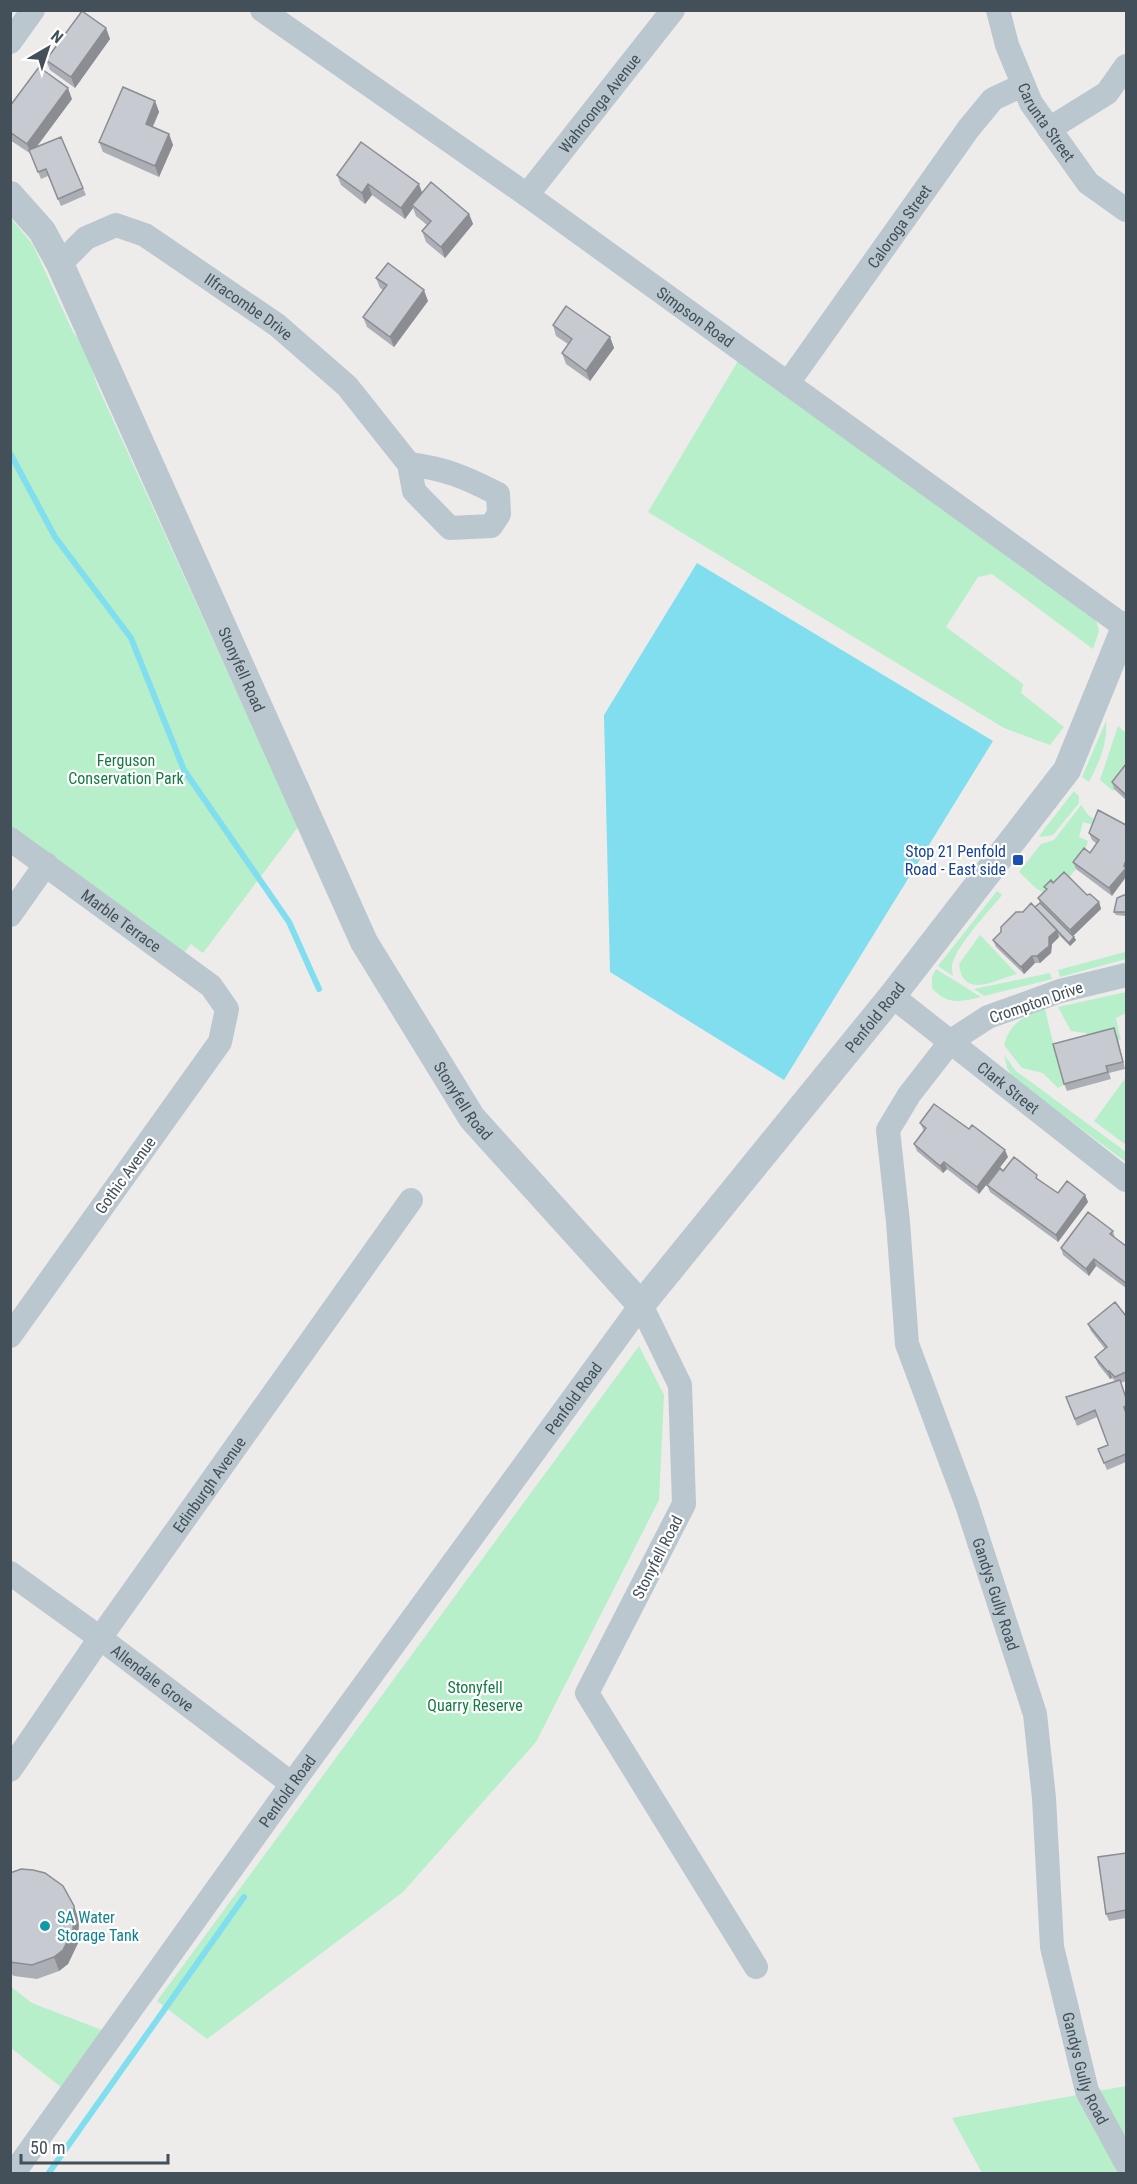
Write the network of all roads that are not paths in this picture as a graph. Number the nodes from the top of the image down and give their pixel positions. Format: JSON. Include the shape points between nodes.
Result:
{"nodes":[{"id":1,"x":33,"y":10,"type":"edge"},
{"id":2,"x":262,"y":10,"type":"edge"},
{"id":3,"x":673,"y":10,"type":"edge"},
{"id":4,"x":998,"y":10,"type":"edge"},
{"id":5,"x":10,"y":42,"type":"edge"},
{"id":6,"x":1126,"y":66,"type":"edge"},
{"id":7,"x":1023,"y":85,"type":"junction"},
{"id":8,"x":1049,"y":129,"type":"junction"},
{"id":9,"x":10,"y":195,"type":"edge"},
{"id":10,"x":527,"y":195,"type":"junction"},
{"id":11,"x":1126,"y":210,"type":"edge"},
{"id":12,"x":60,"y":264,"type":"junction"},
{"id":13,"x":788,"y":383,"type":"junction"},
{"id":14,"x":409,"y":464,"type":"dead end"},
{"id":15,"x":1126,"y":626,"type":"edge"},
{"id":16,"x":10,"y":839,"type":"edge"},
{"id":17,"x":46,"y":864,"type":"junction"},
{"id":18,"x":10,"y":915,"type":"edge"},
{"id":19,"x":1126,"y":975,"type":"edge"},
{"id":20,"x":892,"y":996,"type":"junction"},
{"id":21,"x":227,"y":1009,"type":"joint"},
{"id":22,"x":951,"y":1041,"type":"junction"},
{"id":23,"x":1126,"y":1180,"type":"edge"},
{"id":24,"x":411,"y":1200,"type":"dead end"},
{"id":25,"x":641,"y":1305,"type":"junction"},
{"id":26,"x":10,"y":1336,"type":"edge"},
{"id":27,"x":10,"y":1573,"type":"edge"},
{"id":28,"x":100,"y":1638,"type":"junction"},
{"id":29,"x":10,"y":1770,"type":"edge"},
{"id":30,"x":292,"y":1784,"type":"junction"},
{"id":31,"x":756,"y":1967,"type":"dead end"},
{"id":32,"x":1126,"y":2163,"type":"edge"},
{"id":33,"x":14,"y":2174,"type":"edge"}],
"edges":[{"from":1,"to":5,"type":"street"},
{"from":2,"to":10,"type":"street","name":"Simpson Road"},
{"from":3,"to":10,"type":"street","name":"Wahroonga Avenue"},
{"from":4,"to":7,"type":"street","name":"Carunta Street"},
{"from":6,"to":8,"type":"street","via":[[1107,93]]},
{"from":7,"to":8,"type":"street","name":"Carunta Street"},
{"from":7,"to":13,"type":"street","name":"Caloroga Street","via":[[993,99],[969,128]]},
{"from":8,"to":11,"type":"street","name":"Carunta Street","via":[[1088,183]]},
{"from":9,"to":12,"type":"street","name":"Stonyfell Road","via":[[42,231]]},
{"from":10,"to":13,"type":"street","name":"Simpson Road"},
{"from":12,"to":14,"type":"street","name":"Ilfracombe Drive","via":[[86,238],[116,225],[145,235],[277,325],[347,386]]},
{"from":12,"to":25,"type":"street","name":"Stonyfell Road","via":[[364,942],[472,1118]]},
{"from":13,"to":15,"type":"street","name":"Simpson Road"},
{"from":15,"to":20,"type":"street","name":"Penfold Road","via":[[1066,770]]},
{"from":16,"to":17,"type":"street","name":"Marble Terrace"},
{"from":17,"to":18,"type":"street"},
{"from":17,"to":21,"type":"street","name":"Marble Terrace","via":[[211,986]]},
{"from":19,"to":22,"type":"street","name":"Crompton Drive","via":[[1060,991],[988,1017]]},
{"from":20,"to":22,"type":"street","name":"Clark Street"},
{"from":20,"to":25,"type":"street","name":"Penfold Road"},
{"from":21,"to":26,"type":"street","name":"Gothic Avenue","via":[[220,1042]]},
{"from":22,"to":23,"type":"street","name":"Clark Street"},
{"from":22,"to":32,"type":"street","name":"Gandys Gully Road","via":[[909,1095],[888,1130],[907,1344],[967,1505],[1035,1714],[1052,1947],[1087,2091]]},
{"from":24,"to":28,"type":"street","name":"Edinburgh Avenue"},
{"from":25,"to":30,"type":"street","name":"Penfold Road"},
{"from":25,"to":31,"type":"street","name":"Stonyfell Road","via":[[680,1385],[684,1504],[587,1693]]},
{"from":27,"to":28,"type":"street","name":"Allendale Grove"},
{"from":28,"to":29,"type":"street","name":"Edinburgh Avenue"},
{"from":28,"to":30,"type":"street","name":"Allendale Grove"},
{"from":30,"to":33,"type":"street","name":"Penfold Road"}]}
